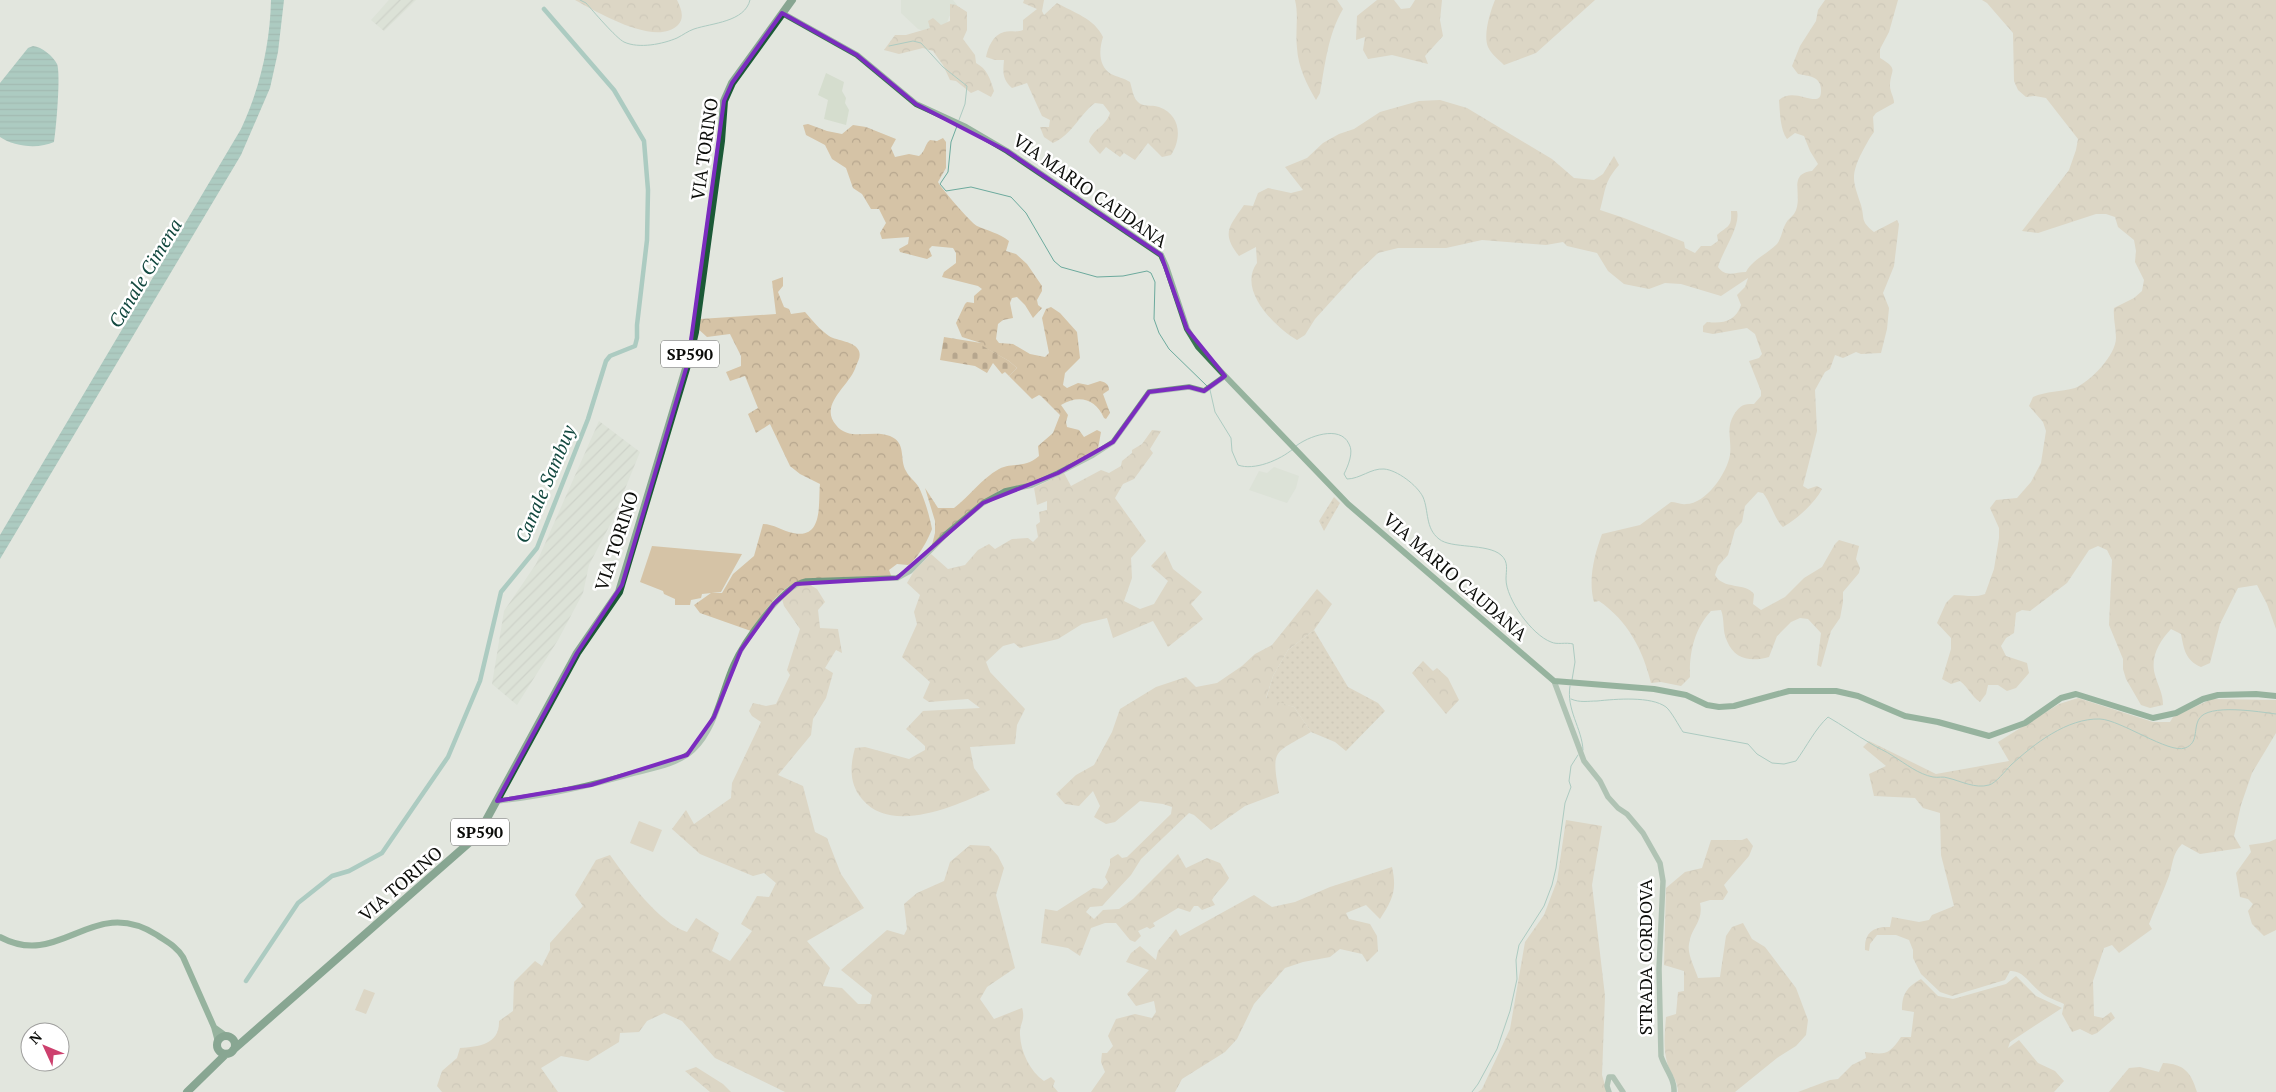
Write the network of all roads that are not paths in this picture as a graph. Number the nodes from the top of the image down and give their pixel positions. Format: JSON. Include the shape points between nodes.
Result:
{"nodes":[{"id":1,"x":792,"y":0,"type":"edge"},
{"id":2,"x":782,"y":13,"type":"junction"},
{"id":3,"x":1225,"y":376,"type":"junction"},
{"id":4,"x":1554,"y":681,"type":"junction"},
{"id":5,"x":2276,"y":696,"type":"edge"},
{"id":6,"x":497,"y":801,"type":"junction"},
{"id":7,"x":0,"y":937,"type":"edge"},
{"id":8,"x":214,"y":1027,"type":"junction"},
{"id":9,"x":226,"y":1036,"type":"joint"},
{"id":10,"x":226,"y":1048,"type":"junction"},
{"id":11,"x":186,"y":1092,"type":"edge"},
{"id":12,"x":1609,"y":1092,"type":"edge"},
{"id":13,"x":1623,"y":1092,"type":"edge"},
{"id":14,"x":1674,"y":1092,"type":"edge"}],
"edges":[{"from":1,"to":2,"type":"main road","name":"VIA TORINO","number":"SP590"},
{"from":2,"to":3,"type":"main road","name":"VIA MARIO CAUDANA","via":[[857,55],[909,99],[1007,151],[1161,255],[1187,329]]},
{"from":2,"to":6,"type":"main road","name":"VIA TORINO","number":"SP590","via":[[732,83],[724,101],[695,332],[622,585],[577,653]]},
{"from":3,"to":4,"type":"main road","name":"VIA MARIO CAUDANA","via":[[1348,504]]},
{"from":3,"to":6,"type":"street","via":[[1204,390],[1189,387],[1150,392],[1113,442],[1058,473],[1032,485],[1005,491],[983,503],[947,533],[910,571],[897,578],[806,581],[790,588],[774,604],[741,650],[714,717],[703,738],[687,755],[591,785]]},
{"from":4,"to":5,"type":"main road","via":[[1654,689],[1686,695],[1719,707],[1789,691],[1836,691],[1858,696],[1905,716],[1989,736],[2025,724],[2061,698],[2076,694],[2153,718],[2165,717],[2218,695]]},
{"from":4,"to":14,"type":"street","name":"STRADA CORDOVA","via":[[1580,753],[1608,797],[1644,833],[1660,863],[1663,881],[1659,969],[1661,1056],[1672,1078]]},
{"from":6,"to":10,"type":"main road","name":"VIA TORINO","number":"SP590","via":[[470,844],[247,1038]]},
{"from":7,"to":8,"type":"main road","via":[[20,945],[36,946],[56,942],[106,922],[125,922],[152,932],[177,948]]},
{"from":8,"to":9,"type":"main road"},
{"from":8,"to":10,"type":"main road"},
{"from":9,"to":10,"type":"main road","via":[[231,1037]]},
{"from":10,"to":11,"type":"main road"},
{"from":12,"to":13,"type":"street","via":[[1609,1077],[1613,1077]]}]}
